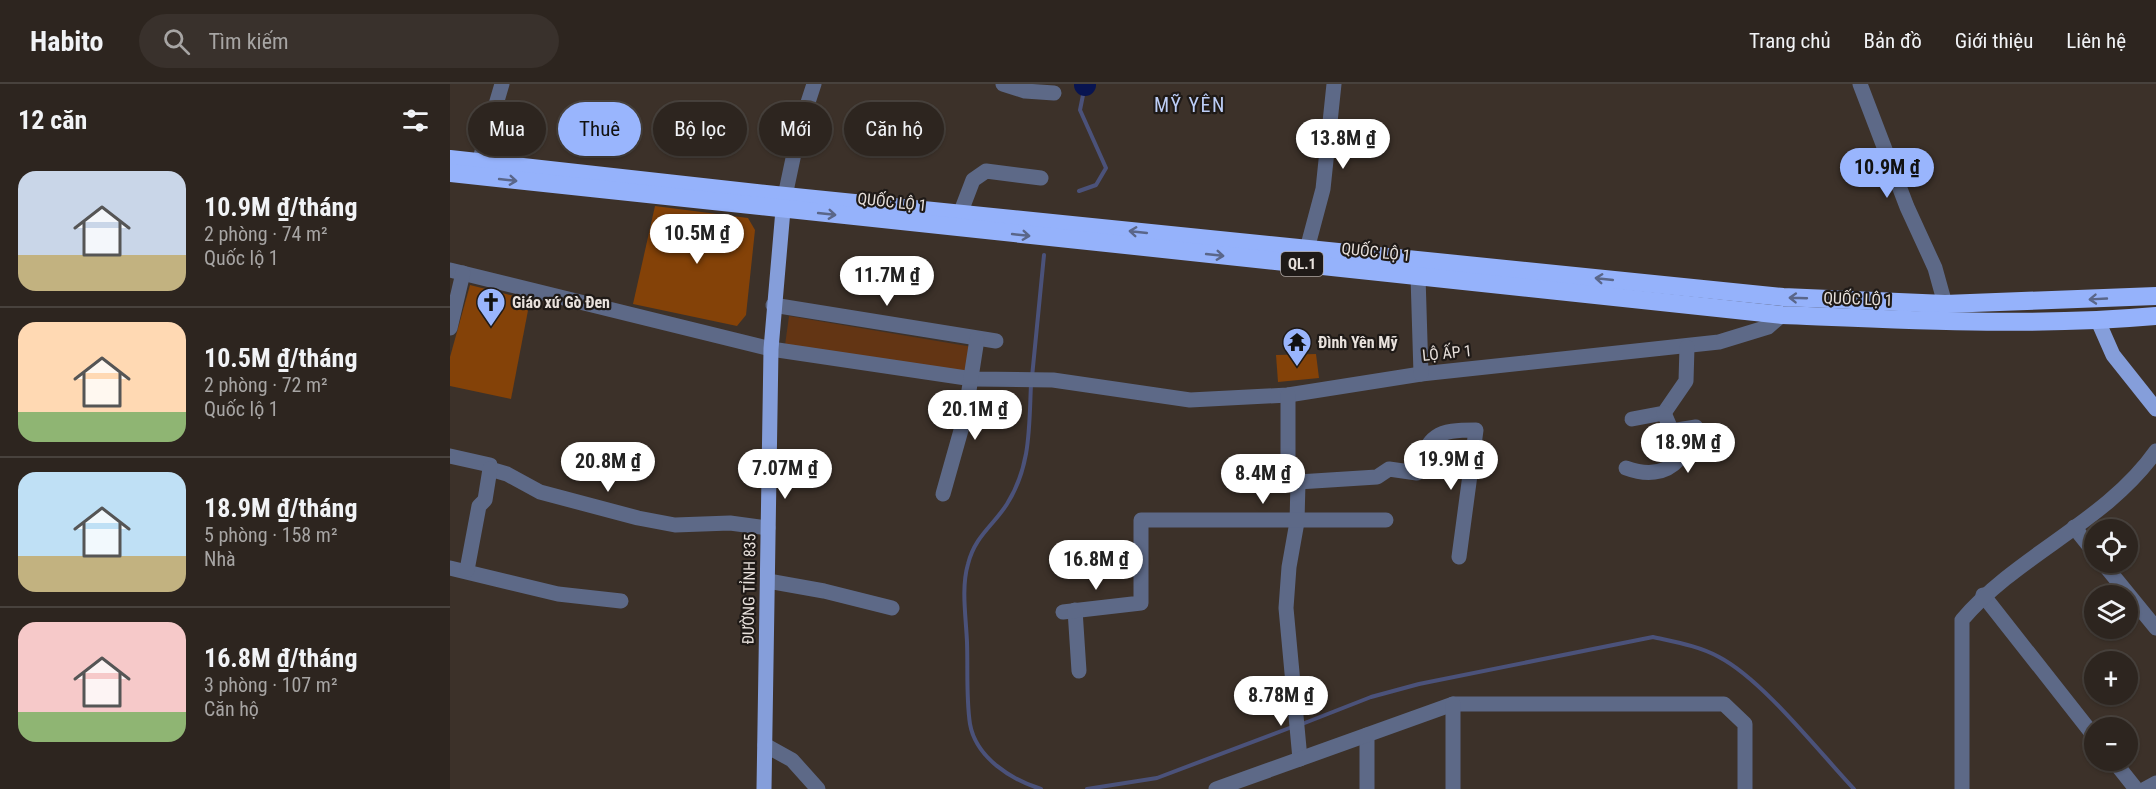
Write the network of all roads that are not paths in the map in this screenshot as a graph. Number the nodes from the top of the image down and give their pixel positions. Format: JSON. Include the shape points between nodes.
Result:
{"nodes":[{"id":1,"x":502,"y":84,"type":"edge"},
{"id":2,"x":814,"y":84,"type":"edge"},
{"id":3,"x":1004,"y":84,"type":"edge"},
{"id":4,"x":1335,"y":84,"type":"edge"},
{"id":5,"x":1860,"y":84,"type":"edge"},
{"id":6,"x":1054,"y":93,"type":"dead end"},
{"id":7,"x":450,"y":159,"type":"edge"},
{"id":8,"x":479,"y":162,"type":"junction"},
{"id":9,"x":450,"y":173,"type":"edge"},
{"id":10,"x":1041,"y":178,"type":"dead end"},
{"id":11,"x":784,"y":203,"type":"junction"},
{"id":12,"x":960,"y":214,"type":"junction"},
{"id":13,"x":1307,"y":249,"type":"junction"},
{"id":14,"x":457,"y":272,"type":"edge"},
{"id":15,"x":1418,"y":276,"type":"junction"},
{"id":16,"x":2156,"y":296,"type":"edge"},
{"id":17,"x":1945,"y":304,"type":"junction"},
{"id":18,"x":773,"y":305,"type":"junction"},
{"id":19,"x":1782,"y":315,"type":"junction"},
{"id":20,"x":2156,"y":316,"type":"edge"},
{"id":21,"x":2098,"y":321,"type":"junction"},
{"id":22,"x":450,"y":328,"type":"edge"},
{"id":23,"x":977,"y":339,"type":"junction"},
{"id":24,"x":996,"y":341,"type":"dead end"},
{"id":25,"x":1687,"y":347,"type":"junction"},
{"id":26,"x":771,"y":349,"type":"junction"},
{"id":27,"x":1421,"y":374,"type":"junction"},
{"id":28,"x":973,"y":379,"type":"junction"},
{"id":29,"x":1288,"y":395,"type":"junction"},
{"id":30,"x":2156,"y":409,"type":"edge"},
{"id":31,"x":1664,"y":413,"type":"junction"},
{"id":32,"x":1632,"y":419,"type":"dead end"},
{"id":33,"x":1696,"y":427,"type":"dead end"},
{"id":34,"x":1671,"y":430,"type":"junction"},
{"id":35,"x":2156,"y":452,"type":"edge"},
{"id":36,"x":450,"y":456,"type":"edge"},
{"id":37,"x":1626,"y":468,"type":"dead end"},
{"id":38,"x":490,"y":469,"type":"junction"},
{"id":39,"x":1298,"y":482,"type":"junction"},
{"id":40,"x":942,"y":494,"type":"dead end"},
{"id":41,"x":1386,"y":520,"type":"dead end"},
{"id":42,"x":1297,"y":522,"type":"junction"},
{"id":43,"x":2073,"y":527,"type":"junction"},
{"id":44,"x":768,"y":528,"type":"junction"},
{"id":45,"x":2084,"y":540,"type":"edge"},
{"id":46,"x":1459,"y":557,"type":"dead end"},
{"id":47,"x":450,"y":568,"type":"edge"},
{"id":48,"x":467,"y":570,"type":"junction"},
{"id":49,"x":2111,"y":573,"type":"edge"},
{"id":50,"x":768,"y":581,"type":"junction"},
{"id":51,"x":1983,"y":595,"type":"junction"},
{"id":52,"x":621,"y":601,"type":"dead end"},
{"id":53,"x":892,"y":608,"type":"dead end"},
{"id":54,"x":2156,"y":628,"type":"edge"},
{"id":55,"x":1079,"y":671,"type":"dead end"},
{"id":56,"x":1453,"y":704,"type":"junction"},
{"id":57,"x":2084,"y":723,"type":"edge"},
{"id":58,"x":1366,"y":735,"type":"junction"},
{"id":59,"x":765,"y":745,"type":"junction"},
{"id":60,"x":1300,"y":759,"type":"junction"},
{"id":61,"x":2122,"y":771,"type":"edge"},
{"id":62,"x":2156,"y":783,"type":"edge"},
{"id":63,"x":764,"y":789,"type":"edge"},
{"id":64,"x":818,"y":789,"type":"edge"},
{"id":65,"x":1216,"y":789,"type":"edge"},
{"id":66,"x":1367,"y":789,"type":"edge"},
{"id":67,"x":1453,"y":789,"type":"edge"},
{"id":68,"x":1745,"y":789,"type":"edge"},
{"id":69,"x":1962,"y":789,"type":"edge"},
{"id":70,"x":2136,"y":789,"type":"edge"},
{"id":71,"x":2145,"y":789,"type":"edge"}],
"edges":[{"from":1,"to":8,"type":"street"},
{"from":2,"to":11,"type":"street","via":[[799,130]]},
{"from":3,"to":6,"type":"street","via":[[1025,91]]},
{"from":4,"to":13,"type":"street","via":[[1323,189]]},
{"from":5,"to":17,"type":"street","via":[[1935,268]]},
{"from":7,"to":8,"type":"highway","name":"QUỐC LỘ 1","number":"QL.1"},
{"from":8,"to":11,"type":"highway","name":"QUỐC LỘ 1","number":"QL.1"},
{"from":9,"to":11,"type":"highway","name":"QUỐC LỘ 1","number":"QL.1","one_way":true},
{"from":10,"to":12,"type":"street","via":[[986,171],[973,180]]},
{"from":11,"to":12,"type":"highway","name":"QUỐC LỘ 1","number":"QL.1"},
{"from":11,"to":15,"type":"highway","name":"QUỐC LỘ 1","number":"QL.1","one_way":true},
{"from":11,"to":18,"type":"main road","name":"ĐƯỜNG TỈNH 835"},
{"from":13,"to":12,"type":"highway","name":"QUỐC LỘ 1","number":"QL.1","one_way":true},
{"from":17,"to":13,"type":"highway","name":"QUỐC LỘ 1","number":"QL.1","one_way":true,"via":[[1783,297]]},
{"from":14,"to":22,"type":"street"},
{"from":14,"to":26,"type":"street","name":"LỘ ẤP 1"},
{"from":15,"to":19,"type":"highway","name":"QUỐC LỘ 1","number":"QL.1"},
{"from":15,"to":27,"type":"street"},
{"from":16,"to":17,"type":"highway","name":"QUỐC LỘ 1","number":"QL.1","one_way":true},
{"from":18,"to":23,"type":"street"},
{"from":18,"to":26,"type":"main road","name":"ĐƯỜNG TỈNH 835"},
{"from":19,"to":21,"type":"highway","name":"QUỐC LỘ 1","number":"QL.1","via":[[1955,322]]},
{"from":19,"to":25,"type":"street","name":"LỘ ẤP 1","via":[[1768,327]]},
{"from":20,"to":21,"type":"highway","name":"QUỐC LỘ 1","number":"QL.1"},
{"from":21,"to":30,"type":"main road","via":[[2113,355]]},
{"from":23,"to":24,"type":"street"},
{"from":23,"to":28,"type":"street"},
{"from":25,"to":27,"type":"street","name":"LỘ ẤP 1"},
{"from":25,"to":31,"type":"street","via":[[1686,381]]},
{"from":26,"to":28,"type":"street","name":"LỘ ẤP 1"},
{"from":26,"to":44,"type":"main road","name":"ĐƯỜNG TỈNH 835"},
{"from":27,"to":29,"type":"street","name":"LỘ ẤP 1"},
{"from":28,"to":29,"type":"street","name":"LỘ ẤP 1","via":[[1040,380],[1190,400]]},
{"from":28,"to":40,"type":"street"},
{"from":29,"to":39,"type":"street","via":[[1288,461]]},
{"from":31,"to":32,"type":"street"},
{"from":31,"to":34,"type":"street"},
{"from":33,"to":34,"type":"street"},
{"from":34,"to":37,"type":"street","via":[[1680,450],[1674,465],[1665,471],[1646,473]]},
{"from":35,"to":43,"type":"street","via":[[2127,487]]},
{"from":36,"to":38,"type":"street","via":[[489,465]]},
{"from":38,"to":44,"type":"street","via":[[540,492],[638,518],[675,525],[730,523]]},
{"from":38,"to":48,"type":"street"},
{"from":39,"to":42,"type":"street"},
{"from":39,"to":46,"type":"street","via":[[1377,477],[1389,469],[1418,473],[1436,435],[1451,430],[1476,430]]},
{"from":41,"to":42,"type":"street"},
{"from":42,"to":55,"type":"street","via":[[1141,520],[1141,603],[1069,611]]},
{"from":42,"to":60,"type":"street","via":[[1286,608]]},
{"from":43,"to":45,"type":"street"},
{"from":43,"to":51,"type":"street"},
{"from":44,"to":50,"type":"main road","name":"ĐƯỜNG TỈNH 835"},
{"from":47,"to":48,"type":"street"},
{"from":48,"to":52,"type":"street","via":[[508,584]]},
{"from":49,"to":54,"type":"street"},
{"from":50,"to":53,"type":"street"},
{"from":50,"to":59,"type":"main road","name":"ĐƯỜNG TỈNH 835"},
{"from":51,"to":57,"type":"street"},
{"from":51,"to":69,"type":"street","via":[[1962,620]]},
{"from":56,"to":58,"type":"street"},
{"from":56,"to":67,"type":"street"},
{"from":56,"to":68,"type":"street","via":[[1724,704],[1745,724]]},
{"from":58,"to":60,"type":"street"},
{"from":58,"to":66,"type":"street"},
{"from":59,"to":63,"type":"main road","name":"ĐƯỜNG TỈNH 835"},
{"from":59,"to":64,"type":"street","via":[[792,760]]},
{"from":60,"to":65,"type":"street"},
{"from":61,"to":70,"type":"street"},
{"from":62,"to":71,"type":"street"}]}
